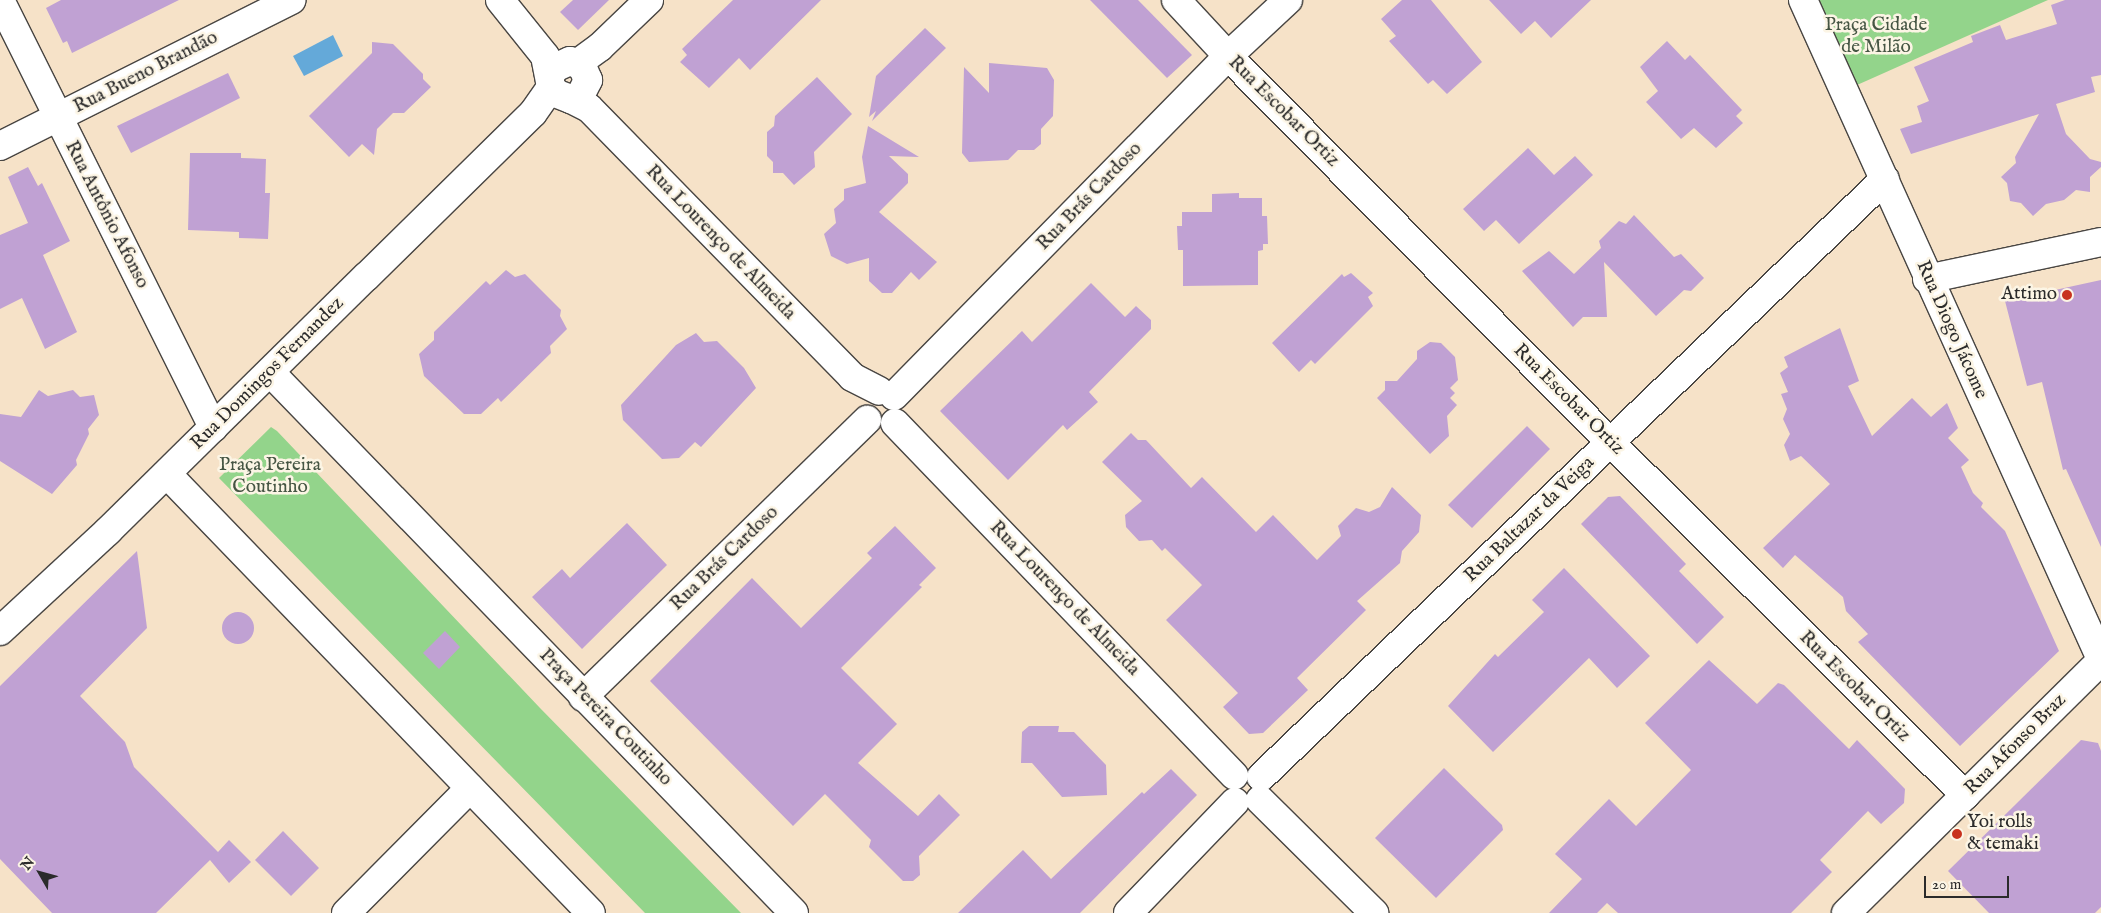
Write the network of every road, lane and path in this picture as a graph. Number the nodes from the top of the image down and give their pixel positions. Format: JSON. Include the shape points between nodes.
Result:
{"nodes":[{"id":1,"x":0,"y":0,"type":"edge"},
{"id":2,"x":292,"y":0,"type":"edge"},
{"id":3,"x":500,"y":0,"type":"edge"},
{"id":4,"x":649,"y":0,"type":"edge"},
{"id":5,"x":1176,"y":0,"type":"edge"},
{"id":6,"x":1288,"y":0,"type":"edge"},
{"id":7,"x":1803,"y":0,"type":"edge"},
{"id":8,"x":1228,"y":56,"type":"junction"},
{"id":9,"x":568,"y":81,"type":"junction"},
{"id":10,"x":57,"y":118,"type":"junction"},
{"id":11,"x":0,"y":146,"type":"edge"},
{"id":12,"x":1885,"y":179,"type":"junction"},
{"id":13,"x":2101,"y":242,"type":"edge"},
{"id":14,"x":1927,"y":279,"type":"junction"},
{"id":15,"x":270,"y":372,"type":"junction"},
{"id":16,"x":876,"y":404,"type":"junction"},
{"id":17,"x":213,"y":428,"type":"junction"},
{"id":18,"x":1610,"y":442,"type":"junction"},
{"id":19,"x":167,"y":474,"type":"junction"},
{"id":20,"x":0,"y":631,"type":"edge"},
{"id":21,"x":2101,"y":660,"type":"edge"},
{"id":22,"x":583,"y":697,"type":"junction"},
{"id":23,"x":470,"y":788,"type":"junction"},
{"id":24,"x":1252,"y":793,"type":"junction"},
{"id":25,"x":1965,"y":796,"type":"junction"},
{"id":26,"x":346,"y":913,"type":"edge"},
{"id":27,"x":591,"y":913,"type":"edge"},
{"id":28,"x":794,"y":913,"type":"edge"},
{"id":29,"x":1128,"y":913,"type":"edge"},
{"id":30,"x":1374,"y":913,"type":"edge"},
{"id":31,"x":1846,"y":913,"type":"edge"}],
"edges":[{"from":1,"to":10,"type":"street","name":"Rua Antônio Afonso"},
{"from":2,"to":10,"type":"street","name":"Rua Bueno Brandão"},
{"from":3,"to":9,"type":"street","name":"Rua Lourenço de Almeida"},
{"from":4,"to":9,"type":"street","name":"Rua Domingos Fernandez"},
{"from":5,"to":8,"type":"street","name":"Rua Escobar Ortiz"},
{"from":6,"to":8,"type":"street","name":"Rua Brás Cardoso"},
{"from":7,"to":12,"type":"street","name":"Rua Diogo Jácome"},
{"from":8,"to":16,"type":"street","name":"Rua Brás Cardoso"},
{"from":8,"to":18,"type":"street","name":"Rua Escobar Ortiz"},
{"from":9,"to":15,"type":"street","name":"Rua Domingos Fernandez"},
{"from":9,"to":16,"type":"street","name":"Rua Lourenço de Almeida"},
{"from":10,"to":11,"type":"street","name":"Rua Bueno Brandão"},
{"from":10,"to":17,"type":"street","name":"Rua Antônio Afonso"},
{"from":12,"to":14,"type":"street","name":"Rua Diogo Jácome"},
{"from":12,"to":18,"type":"street","name":"Rua Baltazar da Veiga"},
{"from":13,"to":14,"type":"street"},
{"from":14,"to":21,"type":"street","name":"Rua Diogo Jácome"},
{"from":15,"to":17,"type":"street","name":"Rua Domingos Fernandez"},
{"from":15,"to":22,"type":"street","name":"Praça Pereira Coutinho"},
{"from":16,"to":22,"type":"street","name":"Rua Brás Cardoso"},
{"from":16,"to":24,"type":"street","name":"Rua Lourenço de Almeida","via":[[900,409],[895,423],[1234,775],[1229,784],[1230,794]]},
{"from":17,"to":19,"type":"street","name":"Rua Domingos Fernandez"},
{"from":18,"to":24,"type":"street","name":"Rua Baltazar da Veiga"},
{"from":18,"to":25,"type":"street","name":"Rua Escobar Ortiz"},
{"from":19,"to":20,"type":"street","name":"Rua Domingos Fernandez"},
{"from":19,"to":23,"type":"street"},
{"from":21,"to":25,"type":"street","name":"Rua Afonso Braz"},
{"from":22,"to":28,"type":"street","name":"Praça Pereira Coutinho"},
{"from":23,"to":26,"type":"street"},
{"from":23,"to":27,"type":"street"},
{"from":24,"to":29,"type":"street","name":"Rua Baltazar da Veiga"},
{"from":24,"to":30,"type":"street"},
{"from":25,"to":31,"type":"street","name":"Rua Afonso Braz"}]}
